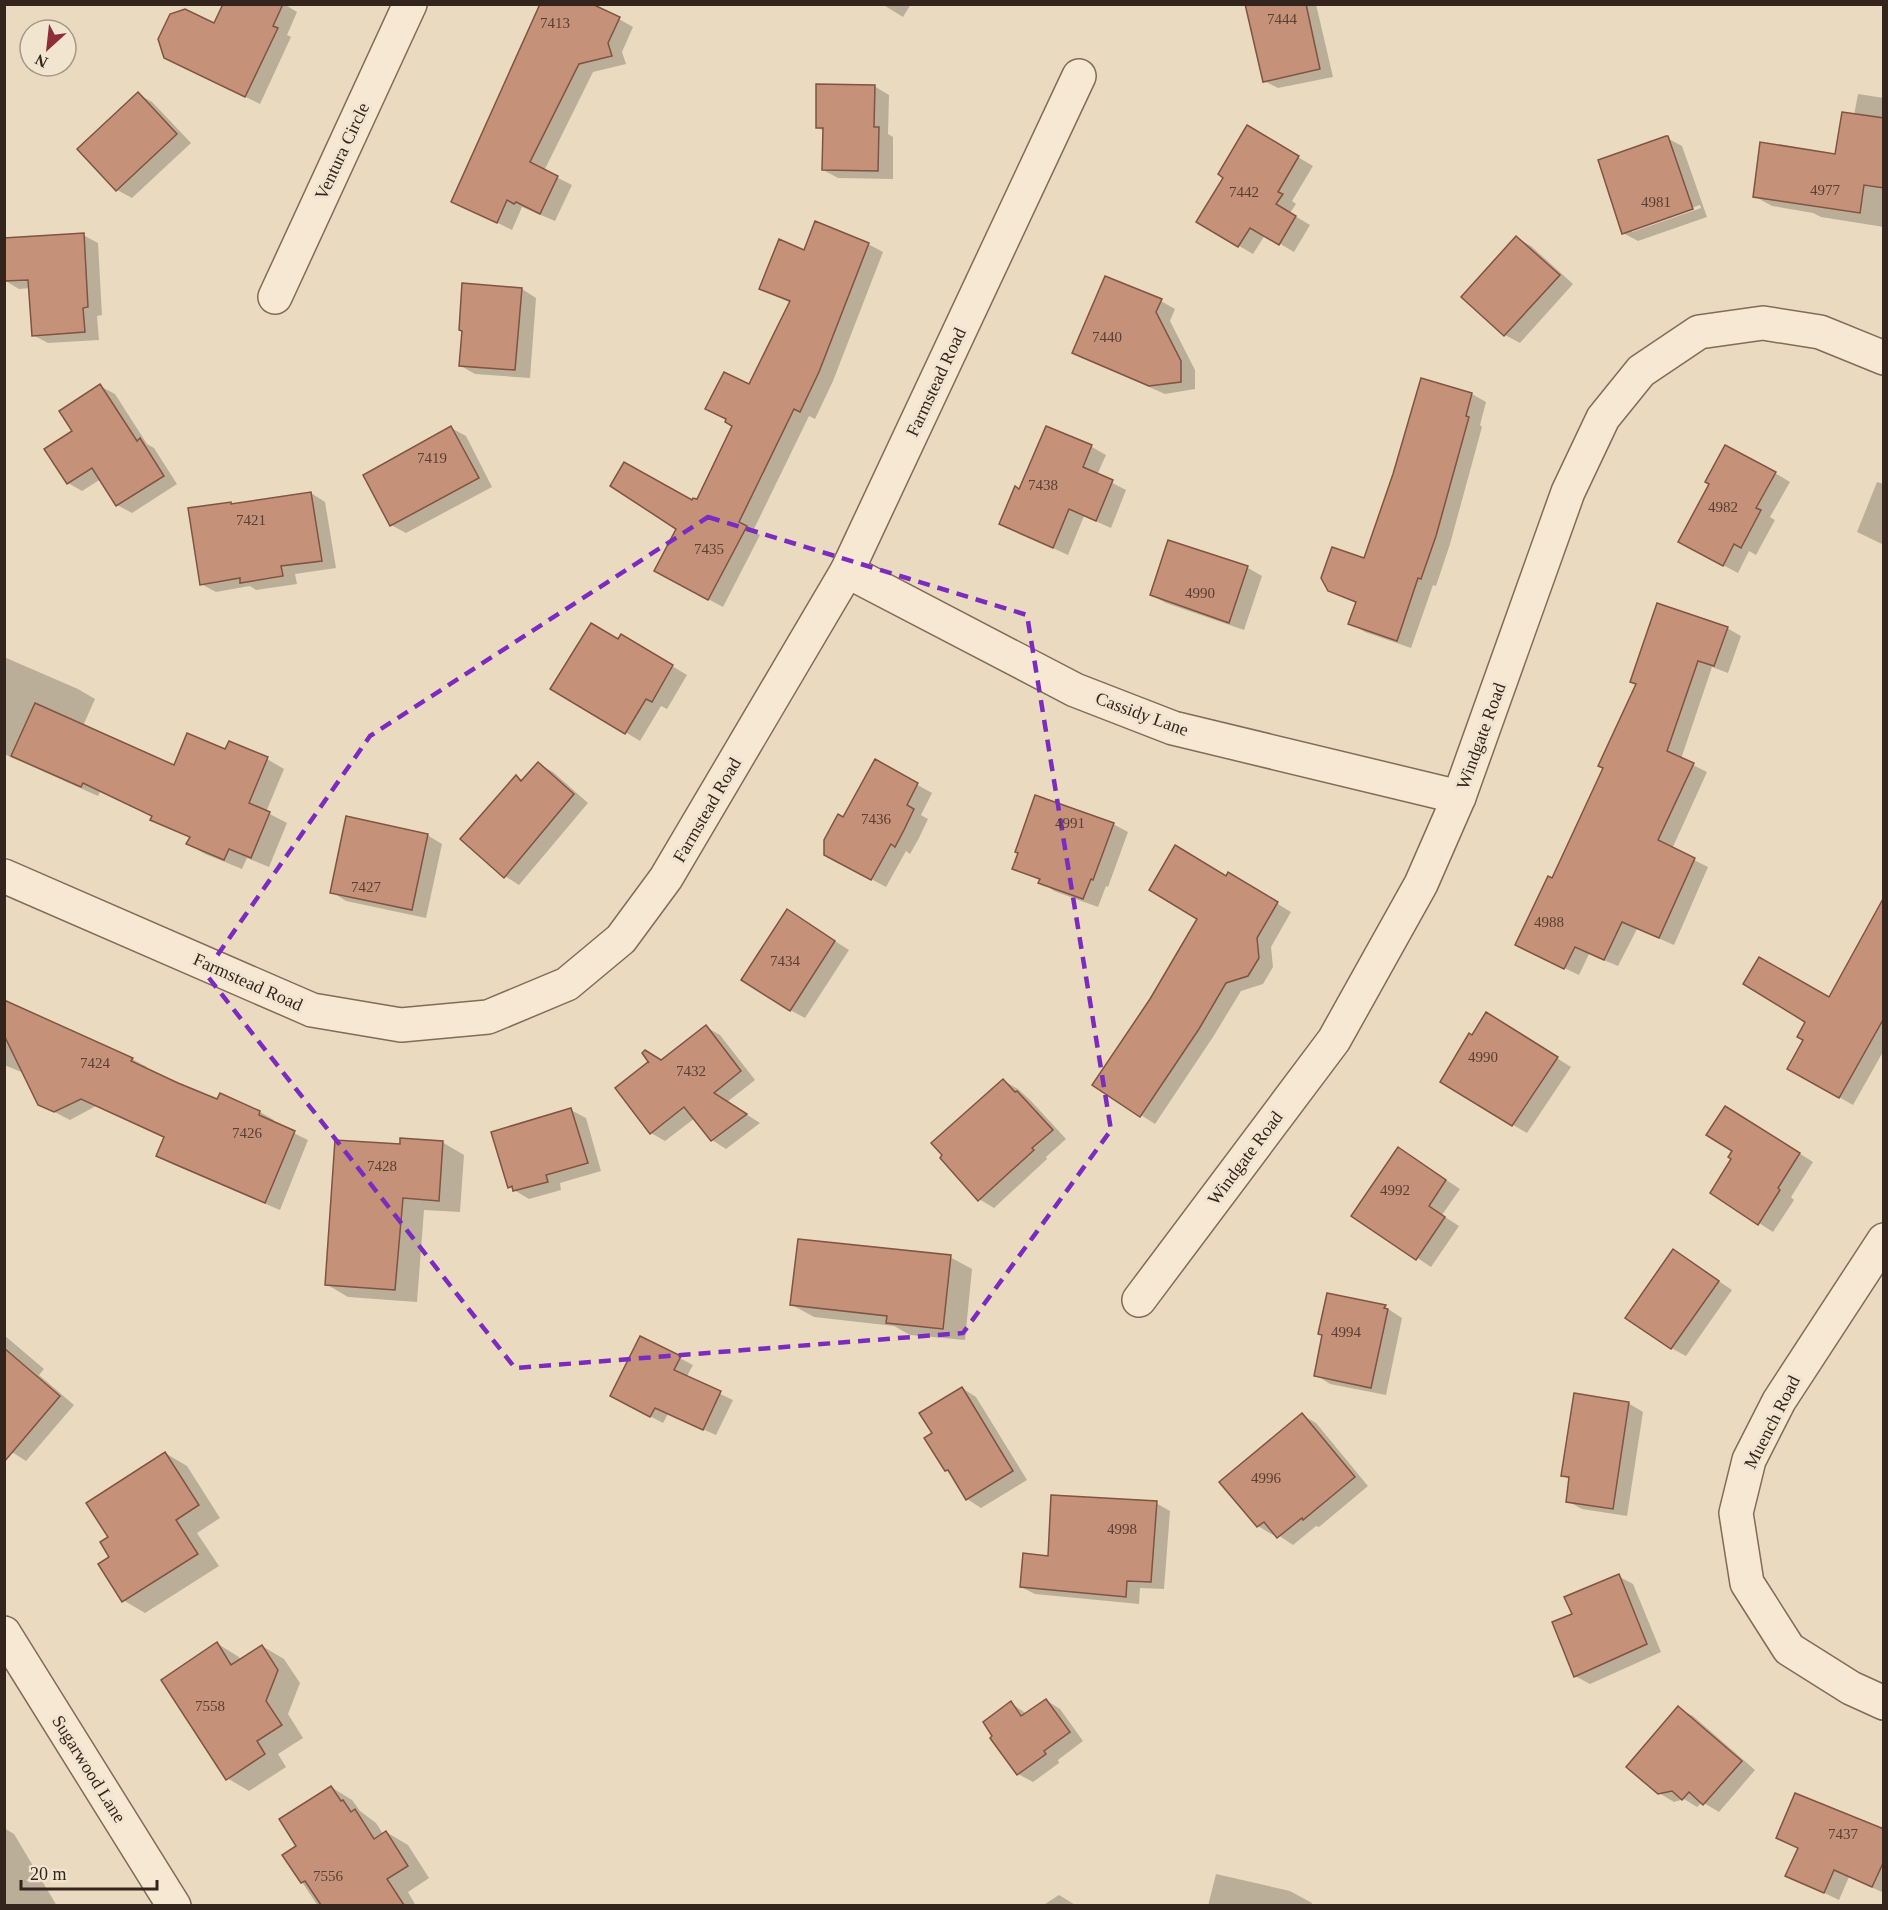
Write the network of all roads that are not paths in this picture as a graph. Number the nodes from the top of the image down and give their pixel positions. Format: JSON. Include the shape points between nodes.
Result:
{"nodes":[{"id":1,"x":410,"y":4,"type":"edge"},
{"id":2,"x":1079,"y":76,"type":"dead end"},
{"id":3,"x":275,"y":297,"type":"dead end"},
{"id":4,"x":1884,"y":358,"type":"edge"},
{"id":5,"x":847,"y":571,"type":"junction"},
{"id":6,"x":1459,"y":797,"type":"junction"},
{"id":7,"x":4,"y":876,"type":"edge"},
{"id":8,"x":1884,"y":1240,"type":"edge"},
{"id":9,"x":1139,"y":1299,"type":"dead end"},
{"id":10,"x":4,"y":1633,"type":"edge"},
{"id":11,"x":1884,"y":1703,"type":"edge"},
{"id":12,"x":174,"y":1905,"type":"edge"}],
"edges":[{"from":1,"to":3,"type":"street","name":"Ventura Circle"},
{"from":2,"to":5,"type":"street","name":"Farmstead Road"},
{"from":4,"to":6,"type":"street","name":"Windgate Road","via":[[1820,332],[1763,323],[1699,332],[1641,371],[1603,418],[1568,492]]},
{"from":5,"to":6,"type":"street","name":"Cassidy Lane","via":[[1075,690],[1173,728]]},
{"from":5,"to":7,"type":"street","name":"Farmstead Road","via":[[666,878],[621,939],[567,984],[488,1017],[401,1025],[312,1010]]},
{"from":6,"to":9,"type":"street","name":"Windgate Road","via":[[1421,884],[1334,1040]]},
{"from":8,"to":11,"type":"street","name":"Muench Road","via":[[1779,1401],[1749,1460],[1736,1513],[1747,1583],[1789,1649],[1851,1688]]},
{"from":10,"to":12,"type":"street","name":"Sugarwood Lane"}]}
